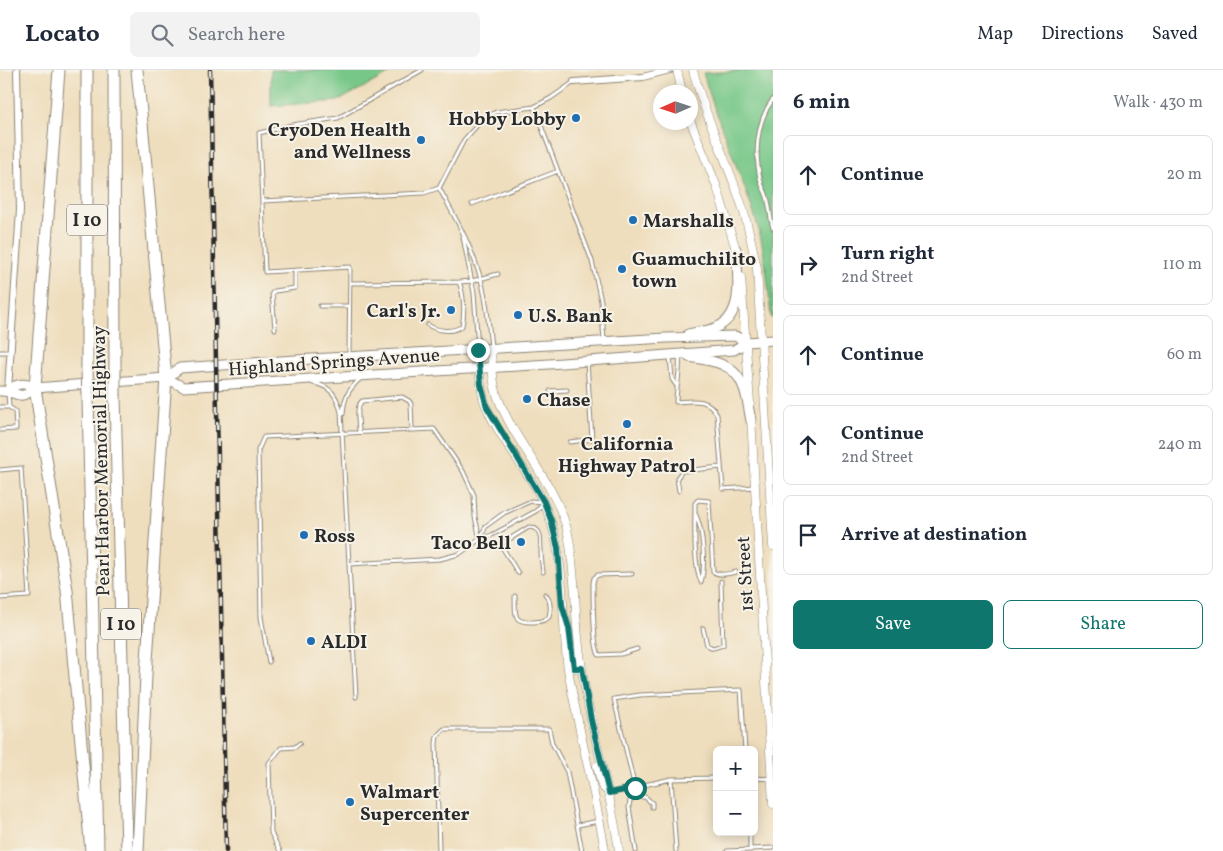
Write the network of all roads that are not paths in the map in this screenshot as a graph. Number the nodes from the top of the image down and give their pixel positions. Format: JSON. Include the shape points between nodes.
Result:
{"nodes":[{"id":1,"x":18,"y":70,"type":"edge"},
{"id":2,"x":59,"y":70,"type":"edge"},
{"id":3,"x":86,"y":70,"type":"edge"},
{"id":4,"x":114,"y":70,"type":"edge"},
{"id":5,"x":137,"y":70,"type":"edge"},
{"id":6,"x":422,"y":70,"type":"edge"},
{"id":7,"x":670,"y":70,"type":"edge"},
{"id":8,"x":677,"y":70,"type":"edge"},
{"id":9,"x":693,"y":70,"type":"edge"},
{"id":10,"x":574,"y":82,"type":"joint"},
{"id":11,"x":680,"y":85,"type":"edge"},
{"id":12,"x":773,"y":99,"type":"edge"},
{"id":13,"x":534,"y":107,"type":"junction"},
{"id":14,"x":694,"y":130,"type":"edge"},
{"id":15,"x":558,"y":171,"type":"junction"},
{"id":16,"x":439,"y":188,"type":"junction"},
{"id":17,"x":262,"y":201,"type":"junction"},
{"id":18,"x":472,"y":204,"type":"dead end"},
{"id":19,"x":773,"y":228,"type":"edge"},
{"id":20,"x":462,"y":234,"type":"junction"},
{"id":21,"x":736,"y":249,"type":"junction"},
{"id":22,"x":295,"y":270,"type":"junction"},
{"id":23,"x":498,"y":274,"type":"dead end"},
{"id":24,"x":481,"y":279,"type":"junction"},
{"id":25,"x":472,"y":281,"type":"junction"},
{"id":26,"x":459,"y":282,"type":"junction"},
{"id":27,"x":350,"y":283,"type":"junction"},
{"id":28,"x":320,"y":306,"type":"dead end"},
{"id":29,"x":349,"y":306,"type":"junction"},
{"id":30,"x":428,"y":325,"type":"dead end"},
{"id":31,"x":275,"y":329,"type":"dead end"},
{"id":32,"x":666,"y":338,"type":"junction"},
{"id":33,"x":773,"y":340,"type":"edge"},
{"id":34,"x":761,"y":341,"type":"junction"},
{"id":35,"x":604,"y":342,"type":"junction"},
{"id":36,"x":747,"y":342,"type":"junction"},
{"id":37,"x":478,"y":350,"type":"junction"},
{"id":38,"x":491,"y":350,"type":"junction"},
{"id":39,"x":0,"y":352,"type":"edge"},
{"id":40,"x":10,"y":352,"type":"junction"},
{"id":41,"x":675,"y":356,"type":"junction"},
{"id":42,"x":349,"y":358,"type":"junction"},
{"id":43,"x":587,"y":361,"type":"junction"},
{"id":44,"x":480,"y":368,"type":"junction"},
{"id":45,"x":493,"y":368,"type":"junction"},
{"id":46,"x":380,"y":375,"type":"junction"},
{"id":47,"x":166,"y":378,"type":"junction"},
{"id":48,"x":298,"y":380,"type":"junction"},
{"id":49,"x":676,"y":386,"type":"junction"},
{"id":50,"x":35,"y":388,"type":"junction"},
{"id":51,"x":4,"y":390,"type":"edge"},
{"id":52,"x":567,"y":390,"type":"dead end"},
{"id":53,"x":550,"y":391,"type":"dead end"},
{"id":54,"x":9,"y":406,"type":"junction"},
{"id":55,"x":0,"y":407,"type":"edge"},
{"id":56,"x":751,"y":421,"type":"junction"},
{"id":57,"x":342,"y":422,"type":"junction"},
{"id":58,"x":0,"y":430,"type":"edge"},
{"id":59,"x":412,"y":430,"type":"junction"},
{"id":60,"x":343,"y":432,"type":"junction"},
{"id":61,"x":359,"y":432,"type":"junction"},
{"id":62,"x":570,"y":442,"type":"dead end"},
{"id":63,"x":721,"y":467,"type":"junction"},
{"id":64,"x":0,"y":470,"type":"edge"},
{"id":65,"x":755,"y":487,"type":"junction"},
{"id":66,"x":679,"y":491,"type":"dead end"},
{"id":67,"x":544,"y":502,"type":"junction"},
{"id":68,"x":480,"y":539,"type":"junction"},
{"id":69,"x":773,"y":546,"type":"edge"},
{"id":70,"x":349,"y":564,"type":"junction"},
{"id":71,"x":543,"y":572,"type":"dead end"},
{"id":72,"x":736,"y":572,"type":"dead end"},
{"id":73,"x":518,"y":573,"type":"dead end"},
{"id":74,"x":632,"y":574,"type":"dead end"},
{"id":75,"x":701,"y":582,"type":"dead end"},
{"id":76,"x":721,"y":582,"type":"dead end"},
{"id":77,"x":545,"y":594,"type":"dead end"},
{"id":78,"x":515,"y":596,"type":"dead end"},
{"id":79,"x":0,"y":598,"type":"edge"},
{"id":80,"x":562,"y":605,"type":"junction"},
{"id":81,"x":703,"y":628,"type":"dead end"},
{"id":82,"x":637,"y":650,"type":"dead end"},
{"id":83,"x":269,"y":662,"type":"dead end"},
{"id":84,"x":582,"y":668,"type":"junction"},
{"id":85,"x":356,"y":698,"type":"dead end"},
{"id":86,"x":578,"y":724,"type":"junction"},
{"id":87,"x":300,"y":743,"type":"dead end"},
{"id":88,"x":745,"y":746,"type":"edge"},
{"id":89,"x":713,"y":778,"type":"edge"},
{"id":90,"x":758,"y":778,"type":"edge"},
{"id":91,"x":672,"y":779,"type":"junction"},
{"id":92,"x":772,"y":779,"type":"junction"},
{"id":93,"x":635,"y":788,"type":"junction"},
{"id":94,"x":609,"y":793,"type":"junction"},
{"id":95,"x":773,"y":804,"type":"edge"},
{"id":96,"x":652,"y":807,"type":"dead end"},
{"id":97,"x":600,"y":821,"type":"junction"},
{"id":98,"x":578,"y":825,"type":"junction"},
{"id":99,"x":750,"y":836,"type":"edge"},
{"id":100,"x":773,"y":848,"type":"edge"},
{"id":101,"x":750,"y":850,"type":"edge"},
{"id":102,"x":91,"y":851,"type":"edge"},
{"id":103,"x":98,"y":851,"type":"edge"},
{"id":104,"x":127,"y":851,"type":"edge"},
{"id":105,"x":138,"y":851,"type":"edge"},
{"id":106,"x":280,"y":851,"type":"edge"},
{"id":107,"x":439,"y":851,"type":"edge"},
{"id":108,"x":582,"y":851,"type":"edge"},
{"id":109,"x":605,"y":851,"type":"edge"},
{"id":110,"x":619,"y":851,"type":"edge"},
{"id":111,"x":636,"y":851,"type":"edge"},
{"id":112,"x":676,"y":851,"type":"edge"},
{"id":113,"x":727,"y":851,"type":"edge"}],
"edges":[{"from":1,"to":40,"type":"street","via":[[20,210]]},
{"from":2,"to":50,"type":"highway"},
{"from":3,"to":103,"type":"highway","name":"Pearl Harbor Memorial Highway","number":"I 10","bridge":true,"via":[[87,370]]},
{"from":4,"to":104,"type":"highway","name":"Pearl Harbor Memorial Highway","number":"I 10","bridge":true,"via":[[115,396]]},
{"from":5,"to":47,"type":"highway"},
{"from":6,"to":17,"type":"lane","via":[[338,118],[260,133]]},
{"from":7,"to":10,"type":"street","via":[[643,77]]},
{"from":8,"to":11,"type":"street"},
{"from":9,"to":34,"type":"street","name":"1st Street","via":[[751,239]]},
{"from":10,"to":13,"type":"lane"},
{"from":12,"to":19,"type":"lane","via":[[762,121],[758,139],[759,173]]},
{"from":13,"to":15,"type":"lane"},
{"from":13,"to":16,"type":"lane","via":[[496,112],[480,121],[464,140]]},
{"from":14,"to":21,"type":"street","name":"1st Street","via":[[717,187]]},
{"from":15,"to":18,"type":"lane"},
{"from":15,"to":35,"type":"lane","via":[[592,261],[601,301]]},
{"from":16,"to":17,"type":"lane","via":[[424,193]]},
{"from":16,"to":20,"type":"lane"},
{"from":17,"to":22,"type":"lane","via":[[265,272]]},
{"from":20,"to":24,"type":"lane"},
{"from":20,"to":25,"type":"lane"},
{"from":21,"to":32,"type":"main road","via":[[737,300],[727,318],[715,328]]},
{"from":21,"to":36,"type":"street","name":"1st Street"},
{"from":22,"to":27,"type":"lane","via":[[350,267]]},
{"from":22,"to":31,"type":"lane","via":[[295,288],[272,293]]},
{"from":23,"to":24,"type":"lane"},
{"from":24,"to":25,"type":"lane"},
{"from":24,"to":38,"type":"lane"},
{"from":25,"to":26,"type":"lane"},
{"from":25,"to":37,"type":"lane"},
{"from":26,"to":27,"type":"lane"},
{"from":26,"to":30,"type":"lane","via":[[462,288],[462,326],[442,330]]},
{"from":27,"to":29,"type":"lane"},
{"from":28,"to":29,"type":"lane"},
{"from":29,"to":42,"type":"lane"},
{"from":32,"to":35,"type":"main road","name":"Highland Springs Avenue"},
{"from":32,"to":36,"type":"main road","via":[[734,336]]},
{"from":33,"to":34,"type":"main road","name":"Highland Springs Avenue"},
{"from":34,"to":36,"type":"main road","name":"Highland Springs Avenue"},
{"from":34,"to":69,"type":"street","name":"1st Street"},
{"from":35,"to":38,"type":"main road","name":"Highland Springs Avenue"},
{"from":36,"to":41,"type":"main road","name":"Highland Springs Avenue","via":[[734,350]]},
{"from":36,"to":56,"type":"street","name":"1st Street"},
{"from":37,"to":38,"type":"main road","name":"Highland Springs Avenue"},
{"from":37,"to":42,"type":"main road","name":"Highland Springs Avenue"},
{"from":37,"to":44,"type":"street"},
{"from":38,"to":45,"type":"street"},
{"from":39,"to":40,"type":"lane"},
{"from":40,"to":51,"type":"street"},
{"from":41,"to":43,"type":"main road","name":"Highland Springs Avenue"},
{"from":41,"to":49,"type":"lane","via":[[672,379]]},
{"from":41,"to":49,"type":"lane","via":[[680,370]]},
{"from":41,"to":56,"type":"main road","via":[[722,364],[734,372],[744,386]]},
{"from":42,"to":47,"type":"main road","name":"Highland Springs Avenue","via":[[180,368]]},
{"from":43,"to":45,"type":"main road","name":"Highland Springs Avenue"},
{"from":43,"to":62,"type":"lane","via":[[592,439]]},
{"from":44,"to":45,"type":"main road","name":"Highland Springs Avenue"},
{"from":44,"to":46,"type":"main road","name":"Highland Springs Avenue"},
{"from":44,"to":67,"type":"street","via":[[487,407]]},
{"from":45,"to":84,"type":"street","via":[[496,392],[503,409],[554,496],[567,530]]},
{"from":46,"to":48,"type":"main road","name":"Highland Springs Avenue"},
{"from":46,"to":57,"type":"lane","via":[[360,379],[350,387],[345,397]]},
{"from":47,"to":48,"type":"main road","name":"Highland Springs Avenue","via":[[183,387]]},
{"from":47,"to":50,"type":"main road","name":"Highland Springs Avenue"},
{"from":47,"to":105,"type":"highway"},
{"from":48,"to":57,"type":"lane","via":[[320,384],[333,391]]},
{"from":49,"to":63,"type":"lane","via":[[676,402],[700,401],[715,410]]},
{"from":50,"to":51,"type":"main road","name":"Highland Springs Avenue","via":[[28,384],[15,384]]},
{"from":50,"to":102,"type":"highway","via":[[68,600]]},
{"from":51,"to":54,"type":"lane"},
{"from":52,"to":53,"type":"lane"},
{"from":54,"to":55,"type":"lane"},
{"from":54,"to":58,"type":"lane","via":[[15,411],[16,429]]},
{"from":56,"to":65,"type":"street","name":"1st Street"},
{"from":57,"to":60,"type":"lane"},
{"from":59,"to":61,"type":"lane"},
{"from":59,"to":61,"type":"lane","via":[[411,404],[402,397],[362,401],[358,408]]},
{"from":59,"to":68,"type":"lane","via":[[434,428],[463,471],[474,495]]},
{"from":60,"to":61,"type":"lane"},
{"from":60,"to":70,"type":"lane"},
{"from":60,"to":83,"type":"lane","via":[[264,437],[258,450],[261,617]]},
{"from":63,"to":65,"type":"lane","via":[[723,489]]},
{"from":63,"to":66,"type":"lane","via":[[682,472],[677,478]]},
{"from":64,"to":79,"type":"lane","via":[[21,468],[29,596]]},
{"from":65,"to":92,"type":"street","name":"1st Street"},
{"from":67,"to":68,"type":"lane","via":[[536,511]]},
{"from":67,"to":68,"type":"lane","via":[[531,501],[504,514],[486,526]]},
{"from":67,"to":80,"type":"street","via":[[558,548]]},
{"from":68,"to":70,"type":"lane","via":[[459,554],[440,560]]},
{"from":70,"to":85,"type":"lane"},
{"from":71,"to":73,"type":"lane","via":[[541,537],[538,530],[529,527],[503,544],[502,548]]},
{"from":72,"to":75,"type":"lane","via":[[726,575],[713,572],[709,501],[698,500],[695,513]]},
{"from":74,"to":82,"type":"lane","via":[[598,575],[592,582],[596,652],[599,655],[621,654]]},
{"from":76,"to":81,"type":"lane","via":[[723,645],[713,648],[708,645]]},
{"from":77,"to":78,"type":"lane","via":[[550,611],[544,621],[519,620]]},
{"from":80,"to":84,"type":"street","via":[[569,628],[574,668]]},
{"from":80,"to":86,"type":"street","via":[[568,669]]},
{"from":84,"to":94,"type":"street"},
{"from":86,"to":94,"type":"street","via":[[588,731],[602,786]]},
{"from":86,"to":97,"type":"street"},
{"from":87,"to":106,"type":"lane","via":[[281,748],[269,763],[271,833]]},
{"from":88,"to":93,"type":"lane","via":[[741,690],[614,698]]},
{"from":89,"to":91,"type":"lane"},
{"from":90,"to":92,"type":"lane"},
{"from":91,"to":93,"type":"lane"},
{"from":91,"to":112,"type":"lane"},
{"from":92,"to":95,"type":"street","name":"1st Street"},
{"from":93,"to":94,"type":"lane"},
{"from":94,"to":110,"type":"street"},
{"from":96,"to":111,"type":"lane","via":[[646,797],[630,800]]},
{"from":97,"to":98,"type":"lane"},
{"from":97,"to":109,"type":"street"},
{"from":98,"to":107,"type":"lane","via":[[567,772],[549,729],[444,729],[436,740]]},
{"from":98,"to":108,"type":"lane"},
{"from":99,"to":101,"type":"lane"},
{"from":100,"to":101,"type":"lane"},
{"from":101,"to":113,"type":"lane"}]}
